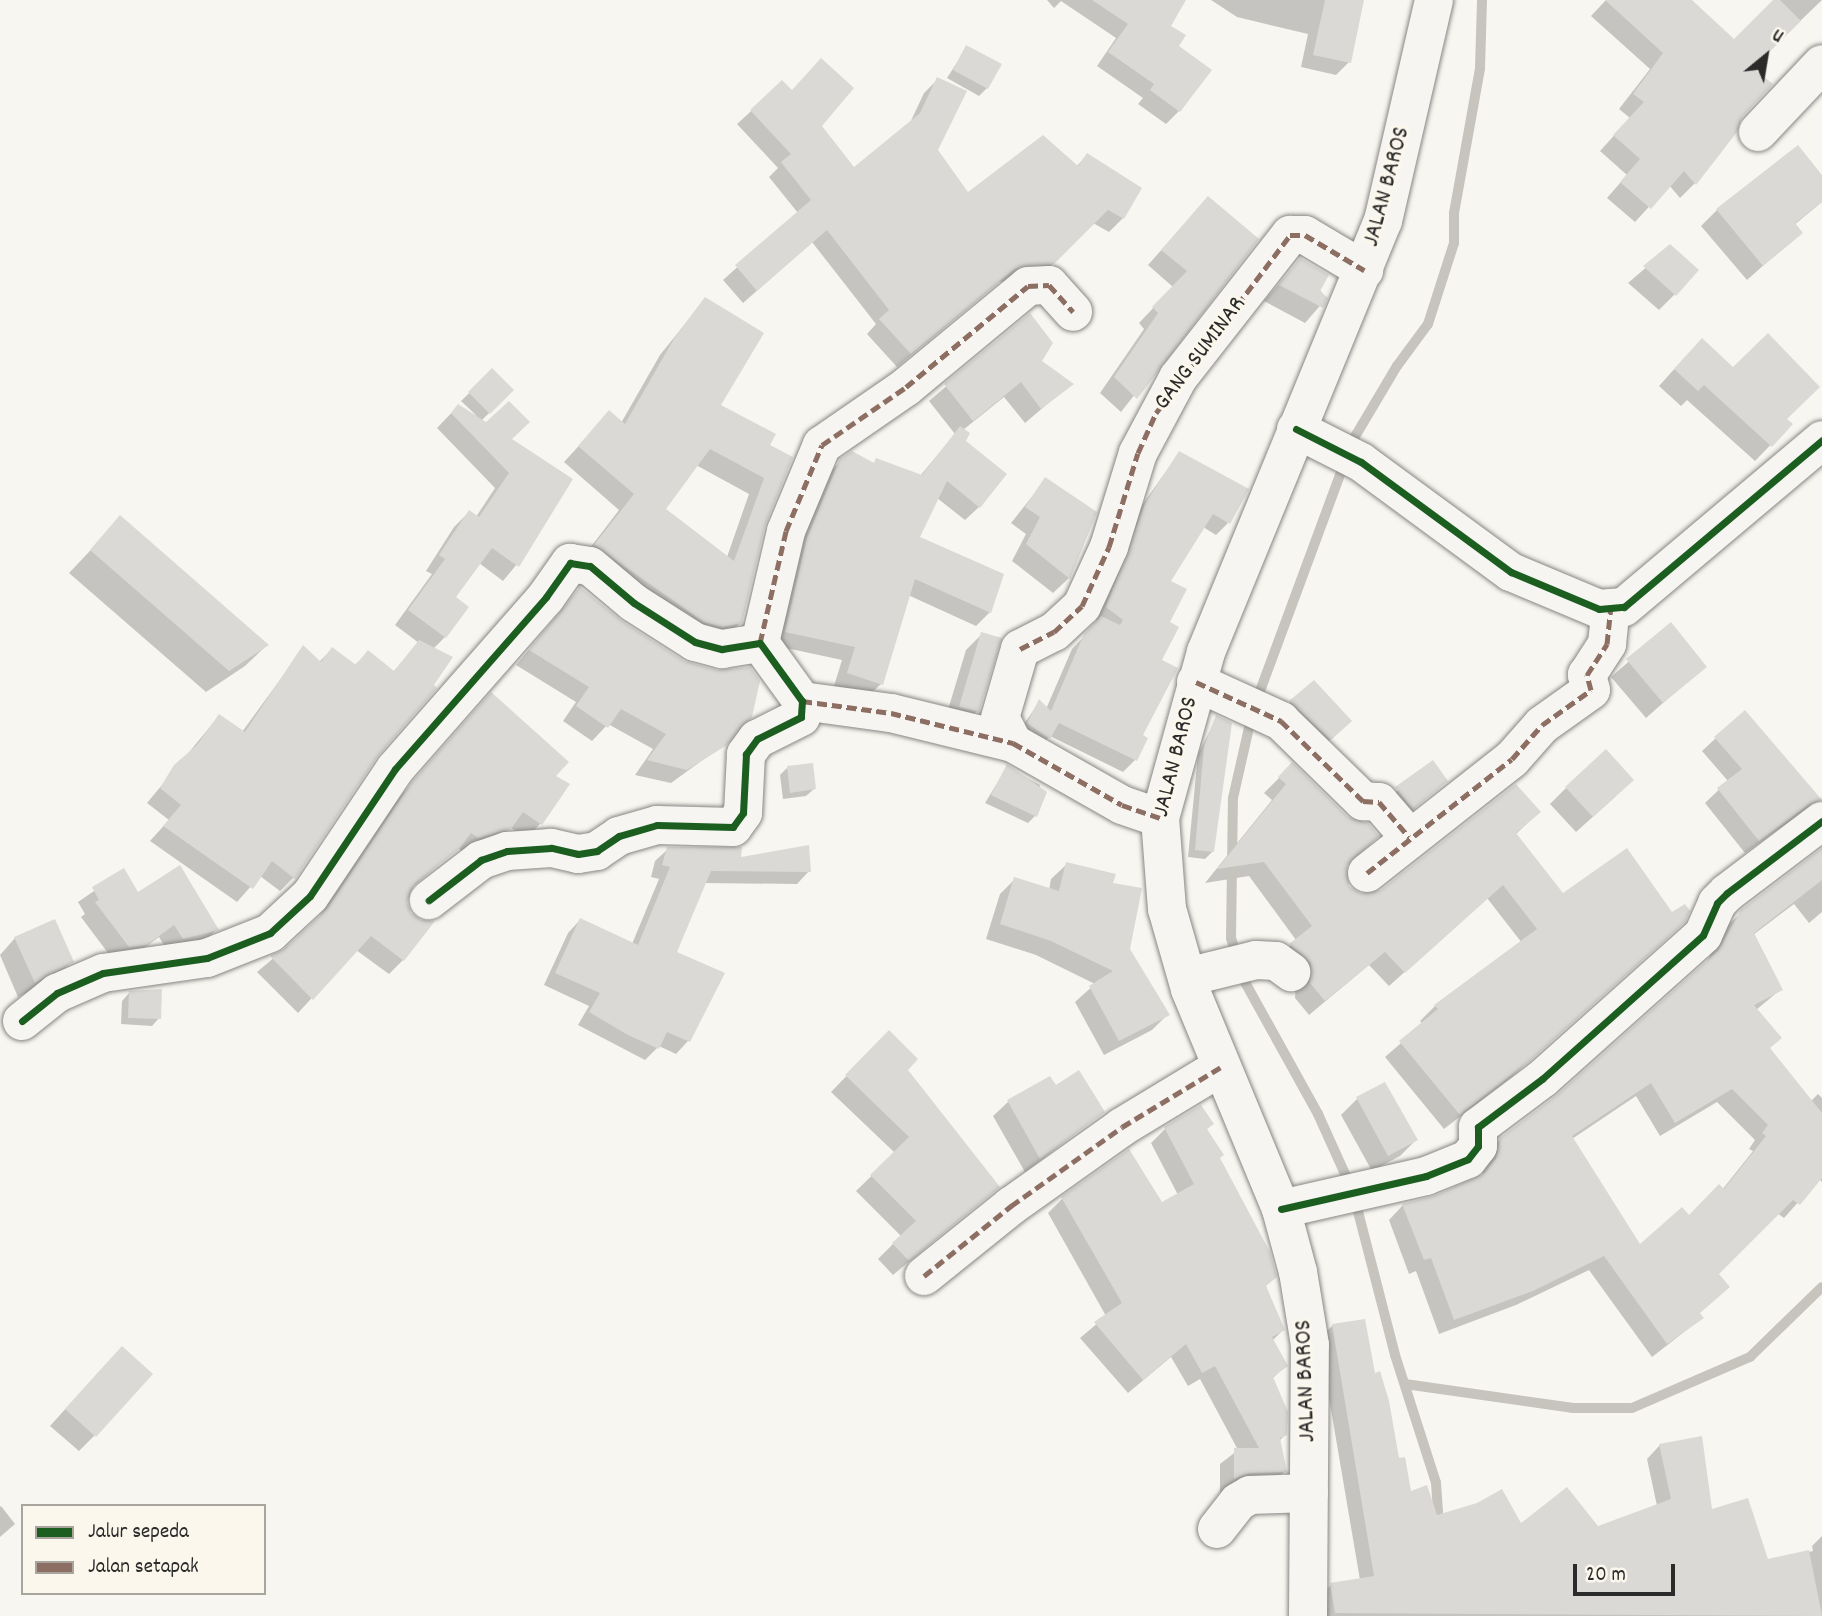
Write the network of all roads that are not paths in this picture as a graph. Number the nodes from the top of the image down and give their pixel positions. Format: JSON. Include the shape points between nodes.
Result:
{"nodes":[{"id":1,"x":1434,"y":0,"type":"edge"},
{"id":2,"x":1822,"y":64,"type":"edge"},
{"id":3,"x":1758,"y":132,"type":"dead end"},
{"id":4,"x":1364,"y":270,"type":"junction"},
{"id":5,"x":1073,"y":313,"type":"dead end"},
{"id":6,"x":1311,"y":436,"type":"junction"},
{"id":7,"x":1822,"y":440,"type":"edge"},
{"id":8,"x":1611,"y":608,"type":"junction"},
{"id":9,"x":760,"y":643,"type":"junction"},
{"id":10,"x":1196,"y":682,"type":"junction"},
{"id":11,"x":802,"y":701,"type":"junction"},
{"id":12,"x":1013,"y":743,"type":"junction"},
{"id":13,"x":1160,"y":818,"type":"junction"},
{"id":14,"x":1822,"y":821,"type":"edge"},
{"id":15,"x":1409,"y":837,"type":"junction"},
{"id":16,"x":1367,"y":873,"type":"dead end"},
{"id":17,"x":429,"y":900,"type":"dead end"},
{"id":18,"x":1291,"y":972,"type":"dead end"},
{"id":19,"x":1202,"y":973,"type":"junction"},
{"id":20,"x":22,"y":1021,"type":"dead end"},
{"id":21,"x":1221,"y":1067,"type":"junction"},
{"id":22,"x":1281,"y":1209,"type":"junction"},
{"id":23,"x":924,"y":1276,"type":"dead end"},
{"id":24,"x":1309,"y":1493,"type":"junction"},
{"id":25,"x":1217,"y":1529,"type":"dead end"},
{"id":26,"x":1308,"y":1616,"type":"edge"}],
"edges":[{"from":1,"to":4,"type":"street","name":"JALAN BAROS","via":[[1383,221]]},
{"from":2,"to":3,"type":"street"},
{"from":4,"to":6,"type":"street","name":"JALAN BAROS"},
{"from":4,"to":12,"type":"street","name":"GANG SUMINAR","via":[[1305,235],[1290,235],[1156,413],[1138,453],[1109,547],[1082,606],[1054,632],[1020,649],[1000,718]]},
{"from":5,"to":9,"type":"street","via":[[1049,285],[1028,286],[905,387],[822,445],[786,531]]},
{"from":6,"to":8,"type":"street","via":[[1361,462],[1511,572],[1574,600]]},
{"from":6,"to":10,"type":"street","name":"JALAN BAROS"},
{"from":7,"to":8,"type":"street","via":[[1624,607]]},
{"from":8,"to":15,"type":"street","via":[[1607,644],[1587,675],[1591,690],[1542,725],[1512,759]]},
{"from":9,"to":11,"type":"street"},
{"from":9,"to":20,"type":"street","via":[[722,649],[695,642],[634,603],[590,566],[570,563],[546,597],[395,769],[310,896],[270,933],[207,958],[103,973],[57,993]]},
{"from":10,"to":13,"type":"street","name":"JALAN BAROS"},
{"from":10,"to":15,"type":"street","via":[[1251,705],[1297,736],[1363,801],[1379,802]]},
{"from":11,"to":12,"type":"street","via":[[891,713]]},
{"from":11,"to":17,"type":"street","via":[[801,717],[757,739],[746,754],[743,813],[733,827],[657,825],[579,854],[551,848],[507,851],[481,860]]},
{"from":12,"to":13,"type":"street","via":[[1122,805]]},
{"from":13,"to":19,"type":"street","name":"JALAN BAROS","via":[[1167,909]]},
{"from":14,"to":22,"type":"street","via":[[1727,893],[1717,903],[1703,934],[1542,1079],[1478,1127],[1478,1146],[1468,1159],[1426,1176]]},
{"from":15,"to":16,"type":"street"},
{"from":18,"to":19,"type":"street","via":[[1276,961],[1255,960]]},
{"from":19,"to":21,"type":"street","name":"JALAN BAROS"},
{"from":21,"to":22,"type":"street","name":"JALAN BAROS"},
{"from":21,"to":23,"type":"street","via":[[1122,1127],[1011,1206]]},
{"from":22,"to":24,"type":"street","name":"JALAN BAROS","via":[[1310,1345]]},
{"from":24,"to":25,"type":"street","via":[[1250,1495],[1238,1502]]},
{"from":24,"to":26,"type":"street","name":"JALAN BAROS"}]}
